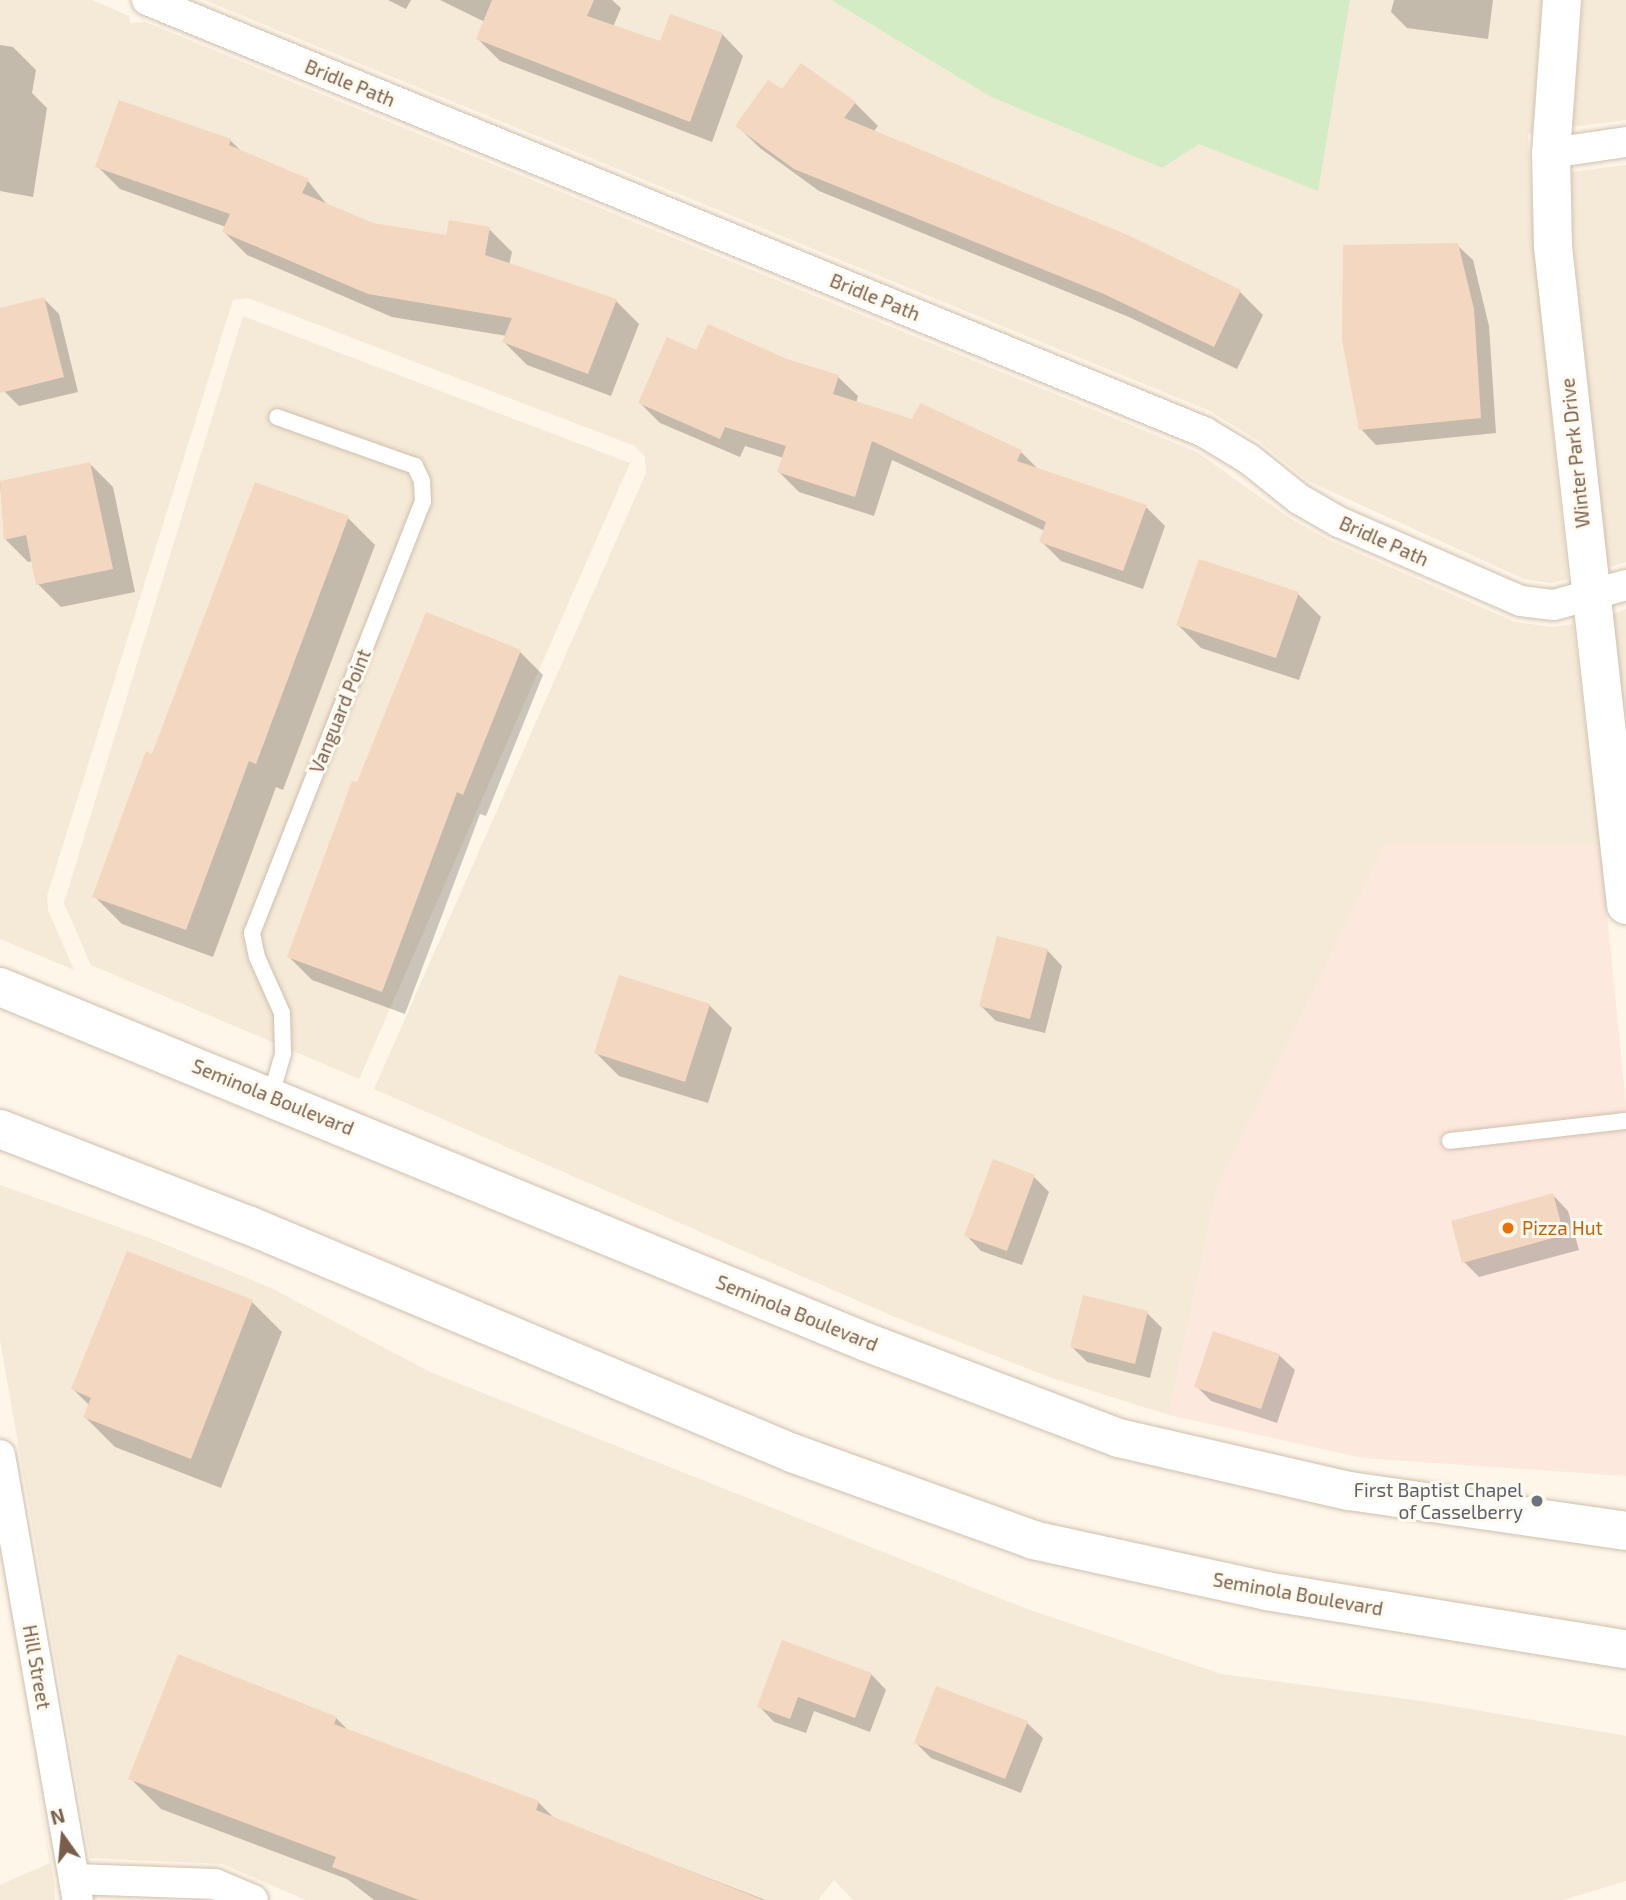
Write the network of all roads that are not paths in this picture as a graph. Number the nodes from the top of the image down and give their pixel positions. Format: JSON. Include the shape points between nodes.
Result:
{"nodes":[{"id":1,"x":147,"y":0,"type":"edge"},
{"id":2,"x":1562,"y":0,"type":"edge"},
{"id":3,"x":1626,"y":142,"type":"edge"},
{"id":4,"x":1551,"y":153,"type":"junction"},
{"id":5,"x":277,"y":417,"type":"dead end"},
{"id":6,"x":1626,"y":585,"type":"edge"},
{"id":7,"x":1590,"y":597,"type":"junction"},
{"id":8,"x":1626,"y":905,"type":"edge"},
{"id":9,"x":0,"y":987,"type":"edge"},
{"id":10,"x":271,"y":1095,"type":"junction"},
{"id":11,"x":1626,"y":1121,"type":"edge"},
{"id":12,"x":0,"y":1129,"type":"edge"},
{"id":13,"x":1450,"y":1141,"type":"dead end"},
{"id":14,"x":0,"y":1455,"type":"edge"},
{"id":15,"x":1626,"y":1531,"type":"edge"},
{"id":16,"x":1626,"y":1649,"type":"edge"},
{"id":17,"x":76,"y":1890,"type":"edge"},
{"id":18,"x":253,"y":1900,"type":"edge"}],
"edges":[{"from":1,"to":7,"type":"street","name":"Bridle Path","via":[[1204,432],[1339,522],[1521,601],[1554,605]]},
{"from":2,"to":4,"type":"main road","name":"Winter Park Drive"},
{"from":3,"to":4,"type":"street"},
{"from":4,"to":7,"type":"main road","name":"Winter Park Drive","via":[[1553,247]]},
{"from":5,"to":10,"type":"lane","name":"Vanguard Point","via":[[415,466],[422,481],[423,502],[252,933],[257,957],[282,1013],[283,1054]]},
{"from":6,"to":7,"type":"street","name":"Bridle Path"},
{"from":7,"to":8,"type":"main road","name":"Winter Park Drive"},
{"from":9,"to":10,"type":"main road","name":"Seminola Boulevard"},
{"from":10,"to":15,"type":"main road","name":"Seminola Boulevard","via":[[866,1342],[1119,1438],[1349,1492]]},
{"from":11,"to":13,"type":"lane"},
{"from":12,"to":16,"type":"main road","name":"Seminola Boulevard","via":[[248,1225],[792,1453],[1034,1540],[1266,1591]]},
{"from":14,"to":17,"type":"street","name":"Hill Street"},
{"from":17,"to":18,"type":"street","name":"Hill Street","via":[[215,1884]]}]}
